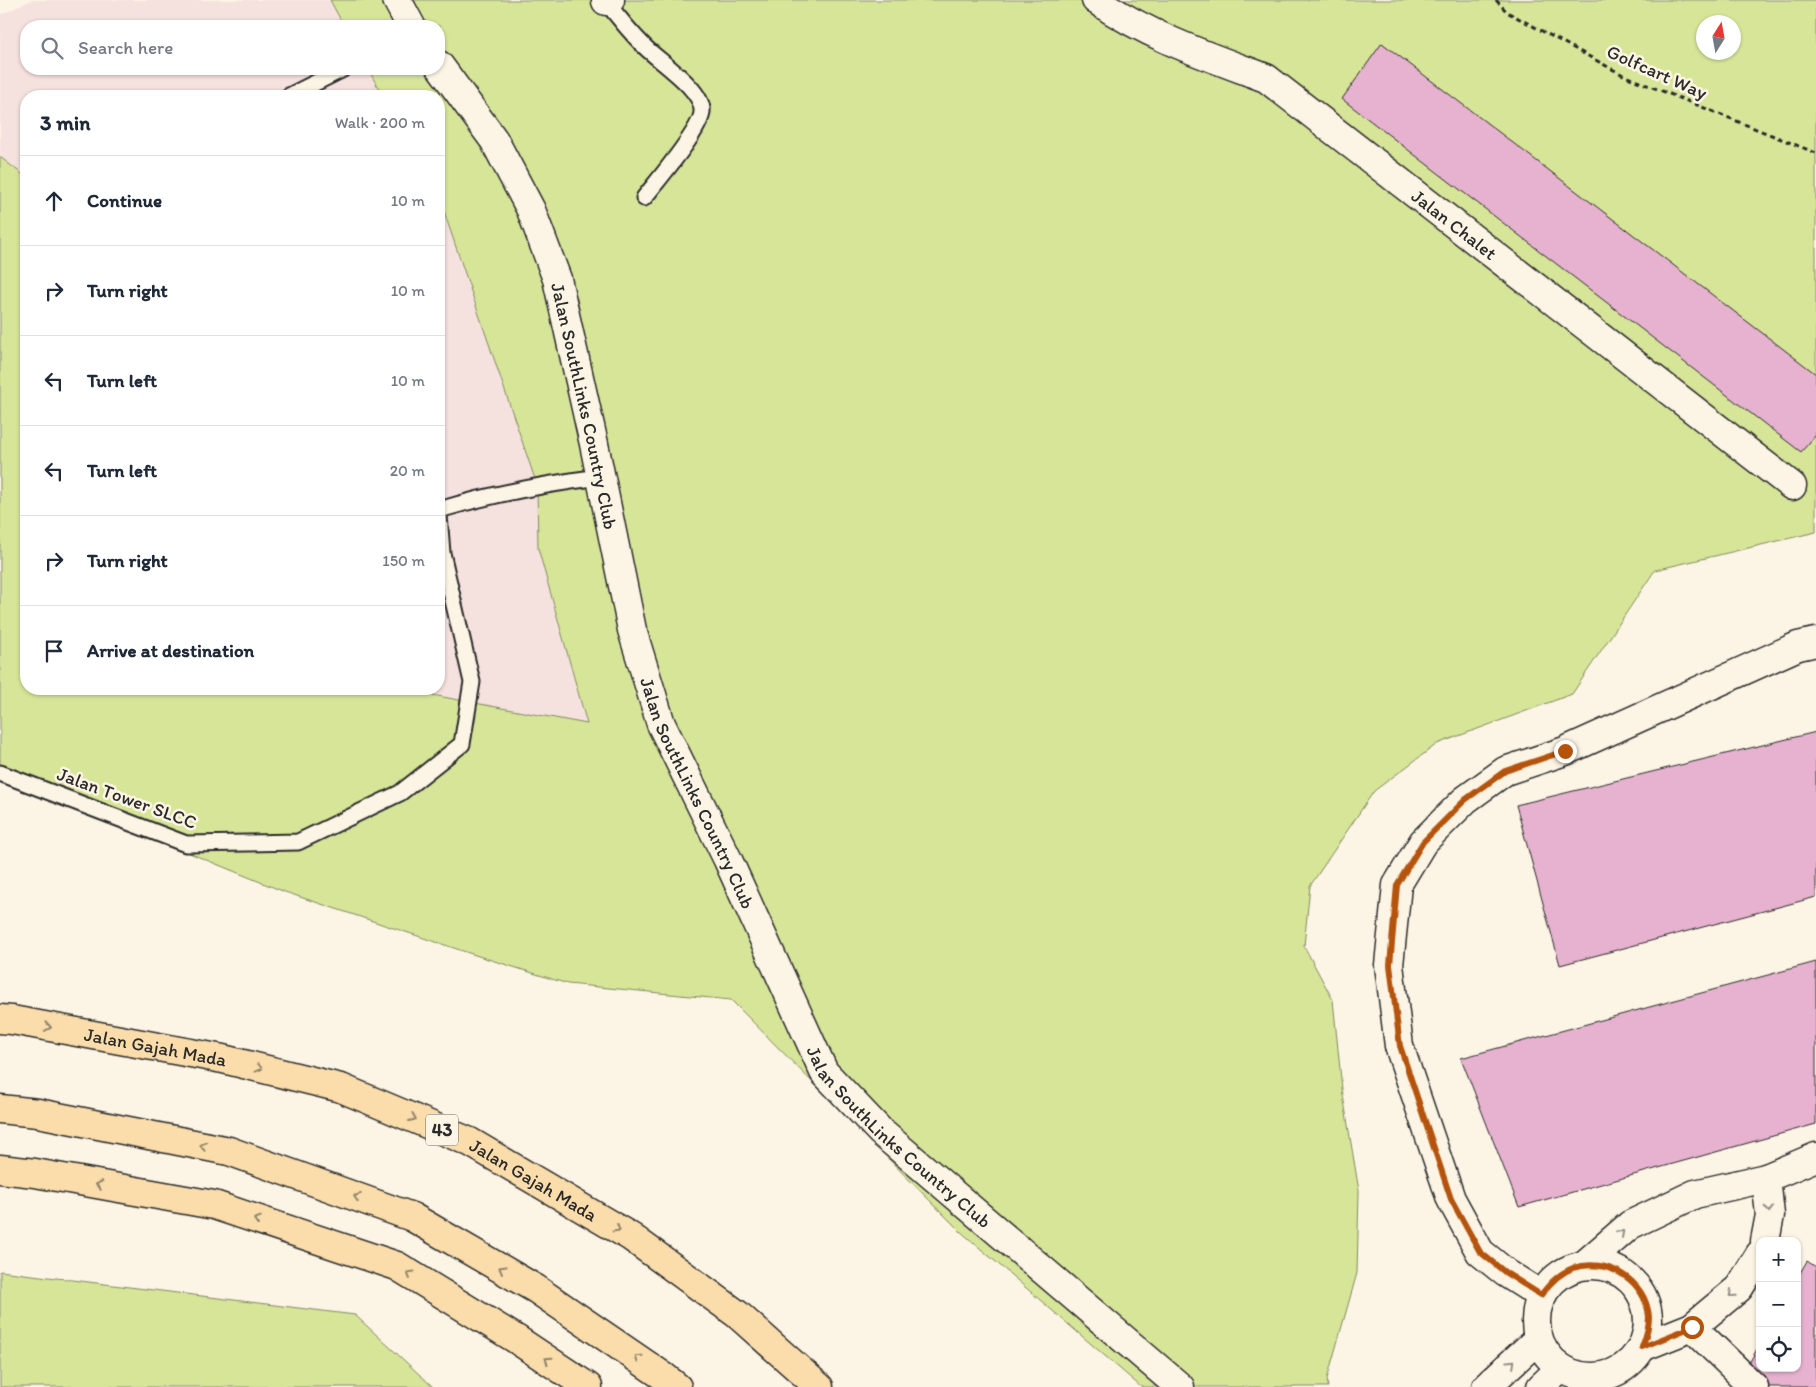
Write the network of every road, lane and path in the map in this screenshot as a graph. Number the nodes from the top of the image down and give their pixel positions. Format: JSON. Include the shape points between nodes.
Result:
{"nodes":[{"id":1,"x":397,"y":0,"type":"edge"},
{"id":2,"x":607,"y":0,"type":"edge"},
{"id":3,"x":1096,"y":0,"type":"edge"},
{"id":4,"x":1496,"y":0,"type":"edge"},
{"id":5,"x":408,"y":20,"type":"edge"},
{"id":6,"x":445,"y":73,"type":"edge"},
{"id":7,"x":331,"y":75,"type":"edge"},
{"id":8,"x":302,"y":90,"type":"edge"},
{"id":9,"x":1816,"y":153,"type":"edge"},
{"id":10,"x":644,"y":198,"type":"dead end"},
{"id":11,"x":600,"y":477,"type":"junction"},
{"id":12,"x":1792,"y":486,"type":"dead end"},
{"id":13,"x":445,"y":508,"type":"edge"},
{"id":14,"x":445,"y":566,"type":"edge"},
{"id":15,"x":1816,"y":642,"type":"edge"},
{"id":16,"x":0,"y":773,"type":"edge"},
{"id":17,"x":0,"y":1019,"type":"edge"},
{"id":18,"x":0,"y":1109,"type":"edge"},
{"id":19,"x":1816,"y":1157,"type":"edge"},
{"id":20,"x":0,"y":1169,"type":"edge"},
{"id":21,"x":1766,"y":1178,"type":"junction"},
{"id":22,"x":1766,"y":1237,"type":"edge"},
{"id":23,"x":1756,"y":1260,"type":"edge"},
{"id":24,"x":1584,"y":1265,"type":"junction"},
{"id":25,"x":1541,"y":1295,"type":"junction"},
{"id":26,"x":1692,"y":1327,"type":"junction"},
{"id":27,"x":1538,"y":1339,"type":"junction"},
{"id":28,"x":1642,"y":1347,"type":"junction"},
{"id":29,"x":1561,"y":1368,"type":"junction"},
{"id":30,"x":588,"y":1387,"type":"edge"},
{"id":31,"x":677,"y":1387,"type":"edge"},
{"id":32,"x":819,"y":1387,"type":"edge"},
{"id":33,"x":1180,"y":1387,"type":"edge"},
{"id":34,"x":1486,"y":1387,"type":"edge"},
{"id":35,"x":1541,"y":1387,"type":"edge"},
{"id":36,"x":1754,"y":1387,"type":"edge"}],
"edges":[{"from":1,"to":5,"type":"street"},
{"from":2,"to":10,"type":"lane","via":[[645,47],[700,100],[702,112],[696,128]]},
{"from":3,"to":12,"type":"street","name":"Jalan Chalet","via":[[1116,14],[1172,42],[1266,78]]},
{"from":4,"to":9,"type":"path","name":"Golfcart Way","via":[[1507,12],[1624,76]]},
{"from":6,"to":11,"type":"street","name":"Jalan SouthLinks Country Club","via":[[494,140],[531,210],[557,279]]},
{"from":7,"to":8,"type":"lane"},
{"from":11,"to":13,"type":"lane","via":[[537,485]]},
{"from":11,"to":33,"type":"street","name":"Jalan SouthLinks Country Club","via":[[632,630],[660,724],[728,860],[824,1072],[881,1132]]},
{"from":14,"to":16,"type":"lane","name":"Jalan Tower SLCC","via":[[472,682],[462,744],[400,793],[298,842],[186,844]]},
{"from":15,"to":25,"type":"street","via":[[1798,646],[1565,751],[1505,771],[1465,800],[1423,842],[1397,885],[1390,965],[1400,1046],[1451,1199],[1480,1252]]},
{"from":17,"to":32,"type":"main road","name":"Jalan Gajah Mada","number":"43","one_way":true,"via":[[223,1059],[341,1088],[470,1142],[631,1237],[737,1314]]},
{"from":31,"to":18,"type":"main road","one_way":true,"via":[[536,1289],[412,1217],[229,1151],[38,1113]]},
{"from":19,"to":21,"type":"street"},
{"from":30,"to":20,"type":"main road","one_way":true,"via":[[516,1338],[397,1266],[214,1205]]},
{"from":21,"to":22,"type":"street","one_way":true,"via":[[1770,1215]]},
{"from":24,"to":21,"type":"street","one_way":true,"via":[[1630,1225],[1696,1194]]},
{"from":23,"to":26,"type":"street","one_way":true,"via":[[1739,1288]]},
{"from":24,"to":25,"type":"street","via":[[1559,1275]]},
{"from":24,"to":28,"type":"street","via":[[1600,1265],[1615,1270],[1628,1277],[1638,1289],[1649,1317]]},
{"from":25,"to":27,"type":"street","via":[[1536,1309]]},
{"from":26,"to":28,"type":"street"},
{"from":26,"to":36,"type":"street"},
{"from":27,"to":29,"type":"street","via":[[1547,1355]]},
{"from":34,"to":27,"type":"street","one_way":true},
{"from":28,"to":29,"type":"street","via":[[1631,1362],[1615,1373],[1597,1378],[1578,1376]]},
{"from":29,"to":35,"type":"street"}]}
